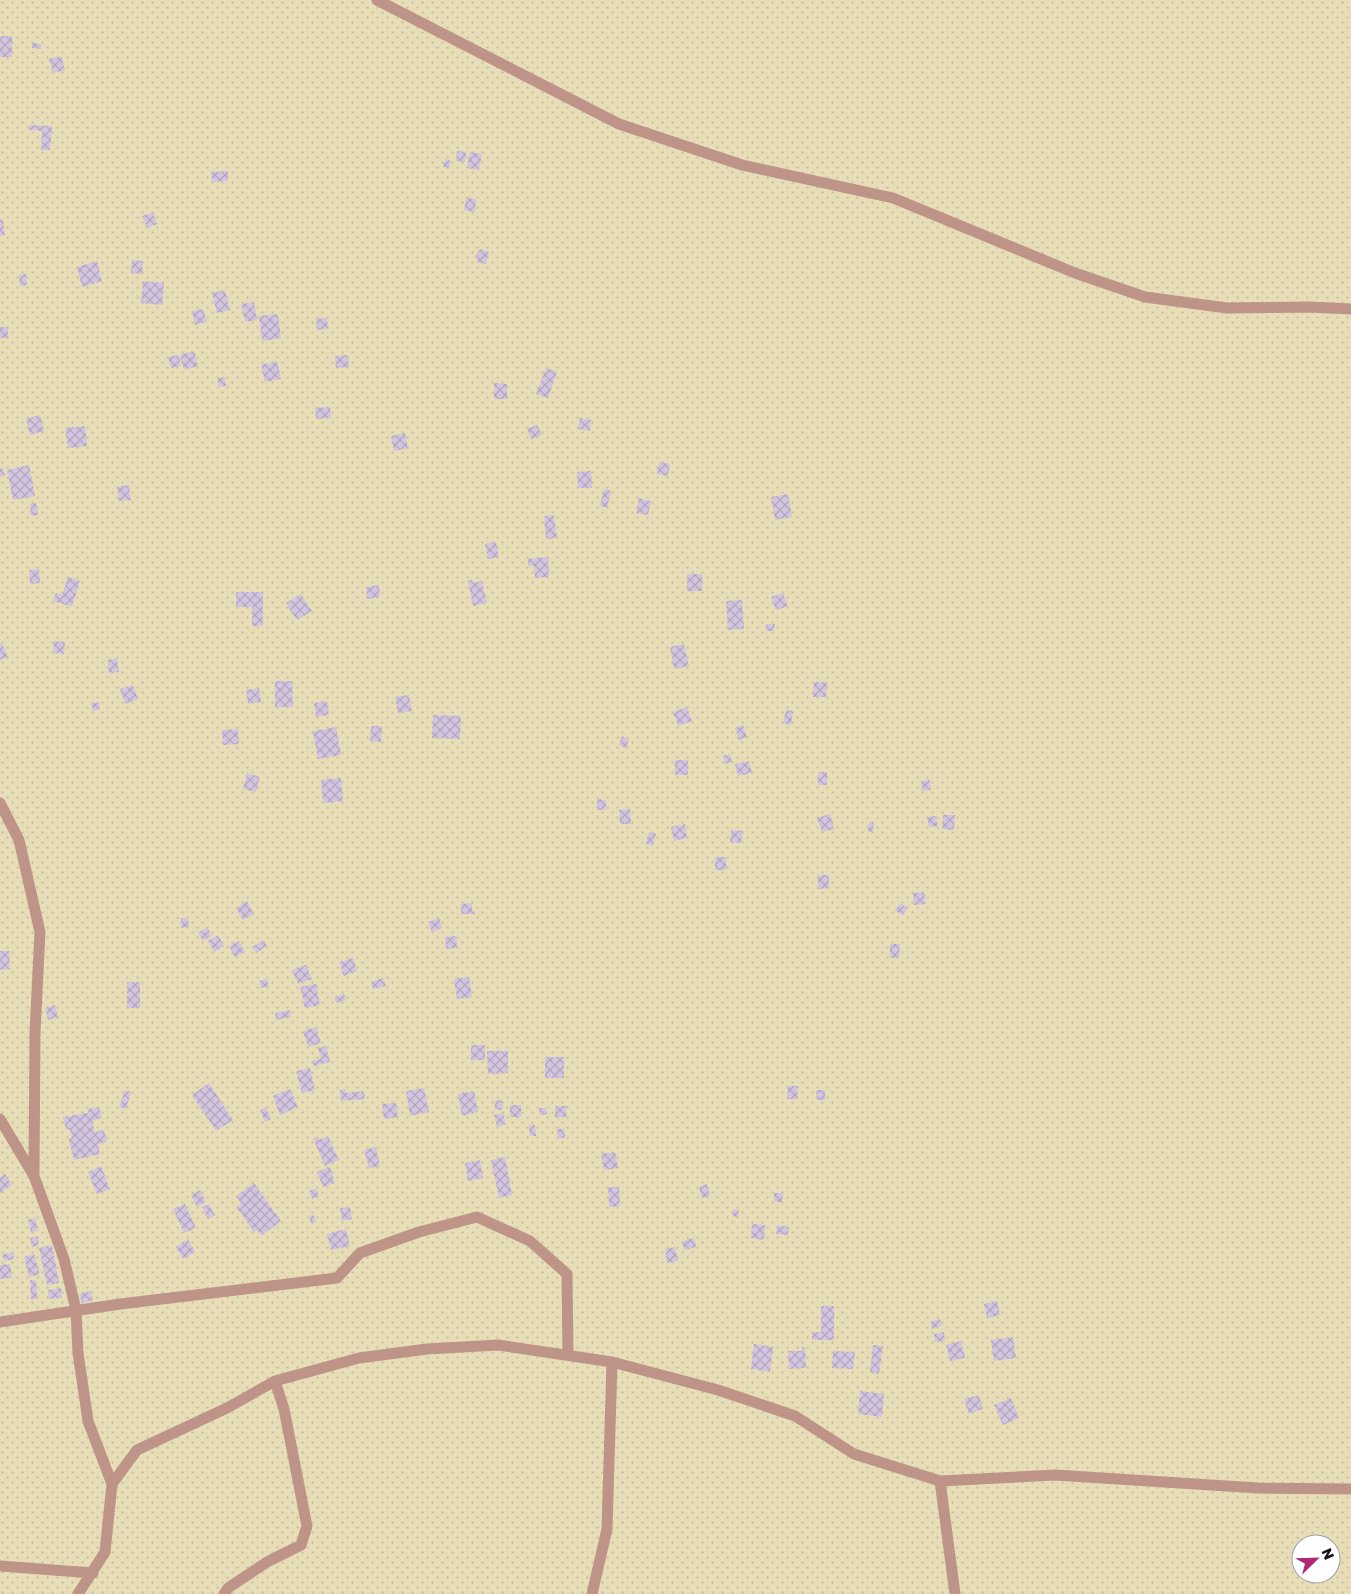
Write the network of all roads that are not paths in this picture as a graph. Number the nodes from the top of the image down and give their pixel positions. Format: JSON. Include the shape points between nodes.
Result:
{"nodes":[{"id":1,"x":377,"y":0,"type":"edge"},
{"id":2,"x":1351,"y":309,"type":"edge"},
{"id":3,"x":0,"y":803,"type":"edge"},
{"id":4,"x":0,"y":1119,"type":"edge"},
{"id":5,"x":34,"y":1176,"type":"junction"},
{"id":6,"x":76,"y":1310,"type":"junction"},
{"id":7,"x":0,"y":1322,"type":"edge"},
{"id":8,"x":568,"y":1355,"type":"junction"},
{"id":9,"x":612,"y":1362,"type":"junction"},
{"id":10,"x":275,"y":1381,"type":"junction"},
{"id":11,"x":940,"y":1480,"type":"junction"},
{"id":12,"x":112,"y":1484,"type":"junction"},
{"id":13,"x":1351,"y":1489,"type":"edge"},
{"id":14,"x":0,"y":1566,"type":"edge"},
{"id":15,"x":93,"y":1573,"type":"junction"},
{"id":16,"x":78,"y":1594,"type":"edge"},
{"id":17,"x":224,"y":1594,"type":"edge"},
{"id":18,"x":592,"y":1594,"type":"edge"},
{"id":19,"x":955,"y":1594,"type":"edge"}],
"edges":[{"from":1,"to":2,"type":"street","via":[[619,124],[742,164],[893,198],[1145,297],[1227,308]]},
{"from":3,"to":5,"type":"street","via":[[19,840],[40,932]]},
{"from":4,"to":5,"type":"street"},
{"from":5,"to":6,"type":"street","via":[[64,1259]]},
{"from":6,"to":7,"type":"street"},
{"from":6,"to":8,"type":"street","via":[[337,1278],[360,1253],[419,1232],[477,1217],[530,1241],[567,1274]]},
{"from":6,"to":12,"type":"street","via":[[78,1353],[88,1421]]},
{"from":8,"to":9,"type":"street"},
{"from":8,"to":10,"type":"street","via":[[498,1345],[427,1349],[359,1358]]},
{"from":9,"to":11,"type":"street","via":[[718,1390],[795,1416],[854,1454]]},
{"from":9,"to":18,"type":"street","via":[[607,1529]]},
{"from":10,"to":12,"type":"street","via":[[228,1408],[136,1450]]},
{"from":10,"to":17,"type":"street","via":[[284,1409],[307,1526],[301,1545],[267,1562]]},
{"from":11,"to":13,"type":"street","via":[[1055,1476],[1258,1488]]},
{"from":11,"to":19,"type":"street"},
{"from":12,"to":15,"type":"street","via":[[105,1552]]},
{"from":14,"to":15,"type":"street"},
{"from":15,"to":16,"type":"street"}]}
